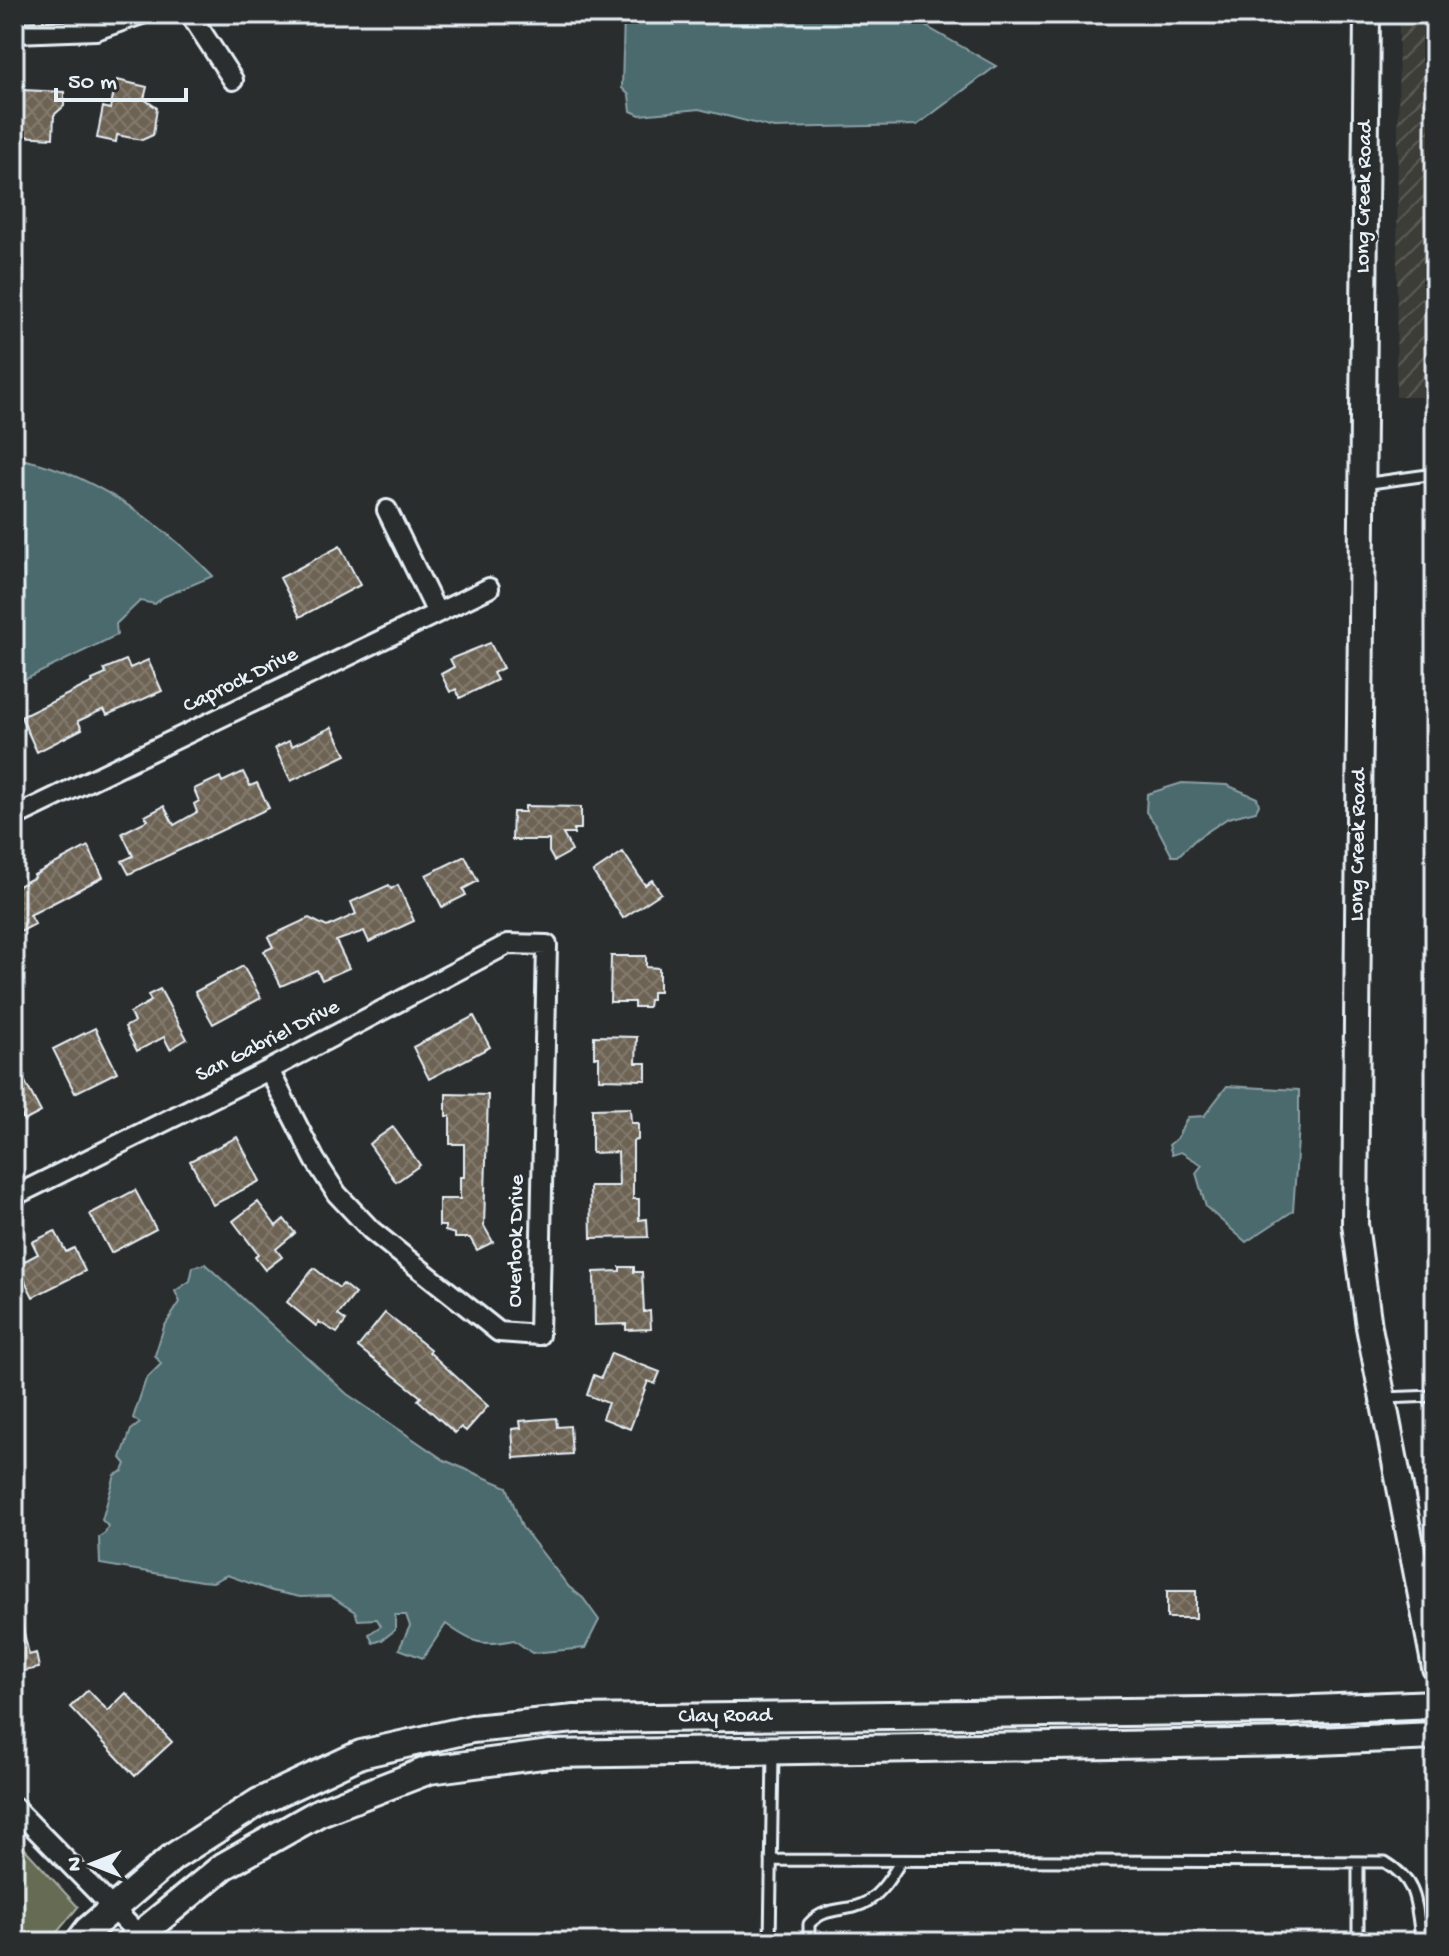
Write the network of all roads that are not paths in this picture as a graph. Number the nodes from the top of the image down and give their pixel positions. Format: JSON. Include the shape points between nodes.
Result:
{"nodes":[{"id":1,"x":142,"y":14,"type":"edge"},
{"id":2,"x":190,"y":14,"type":"edge"},
{"id":3,"x":1367,"y":14,"type":"edge"},
{"id":4,"x":14,"y":33,"type":"edge"},
{"id":5,"x":233,"y":80,"type":"dead end"},
{"id":6,"x":1435,"y":474,"type":"edge"},
{"id":7,"x":1363,"y":484,"type":"junction"},
{"id":8,"x":387,"y":510,"type":"dead end"},
{"id":9,"x":489,"y":588,"type":"dead end"},
{"id":10,"x":437,"y":613,"type":"junction"},
{"id":11,"x":14,"y":817,"type":"edge"},
{"id":12,"x":547,"y":945,"type":"joint"},
{"id":13,"x":269,"y":1070,"type":"junction"},
{"id":14,"x":14,"y":1196,"type":"edge"},
{"id":15,"x":1435,"y":1396,"type":"edge"},
{"id":16,"x":1383,"y":1398,"type":"junction"},
{"id":17,"x":1435,"y":1668,"type":"edge"},
{"id":18,"x":1435,"y":1704,"type":"edge"},
{"id":19,"x":1435,"y":1736,"type":"edge"},
{"id":20,"x":773,"y":1751,"type":"junction"},
{"id":21,"x":14,"y":1807,"type":"edge"},
{"id":22,"x":771,"y":1860,"type":"junction"},
{"id":23,"x":901,"y":1861,"type":"junction"},
{"id":24,"x":1358,"y":1862,"type":"junction"},
{"id":25,"x":112,"y":1909,"type":"junction"},
{"id":26,"x":1435,"y":1930,"type":"edge"},
{"id":27,"x":1420,"y":1931,"type":"junction"},
{"id":28,"x":134,"y":1938,"type":"edge"},
{"id":29,"x":79,"y":1942,"type":"edge"},
{"id":30,"x":770,"y":1942,"type":"edge"},
{"id":31,"x":809,"y":1942,"type":"edge"},
{"id":32,"x":1358,"y":1942,"type":"edge"},
{"id":33,"x":1420,"y":1942,"type":"edge"}],
"edges":[{"from":1,"to":4,"type":"street","via":[[96,30]]},
{"from":2,"to":5,"type":"street"},
{"from":3,"to":7,"type":"street","name":"Long Creek Road"},
{"from":6,"to":7,"type":"lane"},
{"from":7,"to":16,"type":"street","name":"Long Creek Road","via":[[1355,1224]]},
{"from":8,"to":10,"type":"street"},
{"from":9,"to":10,"type":"street","name":"Caprock Drive"},
{"from":10,"to":11,"type":"street","name":"Caprock Drive"},
{"from":12,"to":13,"type":"street","name":"San Gabriel Drive","via":[[508,944]]},
{"from":12,"to":13,"type":"street","name":"Overlook Drive","via":[[539,1335],[499,1332],[371,1230],[337,1194],[315,1160]]},
{"from":13,"to":14,"type":"street","name":"San Gabriel Drive"},
{"from":15,"to":16,"type":"lane"},
{"from":16,"to":17,"type":"street","name":"Long Creek Road"},
{"from":18,"to":25,"type":"main road","name":"Clay Road","via":[[575,1719],[472,1729],[361,1754],[259,1802],[173,1857]]},
{"from":19,"to":20,"type":"main road","name":"Clay Road"},
{"from":20,"to":22,"type":"lane"},
{"from":20,"to":28,"type":"main road","name":"Clay Road","via":[[550,1754],[429,1770],[320,1812],[224,1866]]},
{"from":21,"to":25,"type":"street"},
{"from":22,"to":23,"type":"lane"},
{"from":22,"to":30,"type":"lane"},
{"from":23,"to":24,"type":"lane"},
{"from":23,"to":31,"type":"lane","via":[[866,1902],[819,1914],[809,1924]]},
{"from":24,"to":27,"type":"lane","via":[[1385,1862],[1401,1871],[1416,1895]]},
{"from":24,"to":32,"type":"lane"},
{"from":25,"to":28,"type":"street"},
{"from":25,"to":29,"type":"main road","name":"Clay Road"},
{"from":26,"to":27,"type":"lane"},
{"from":27,"to":33,"type":"lane"}]}
